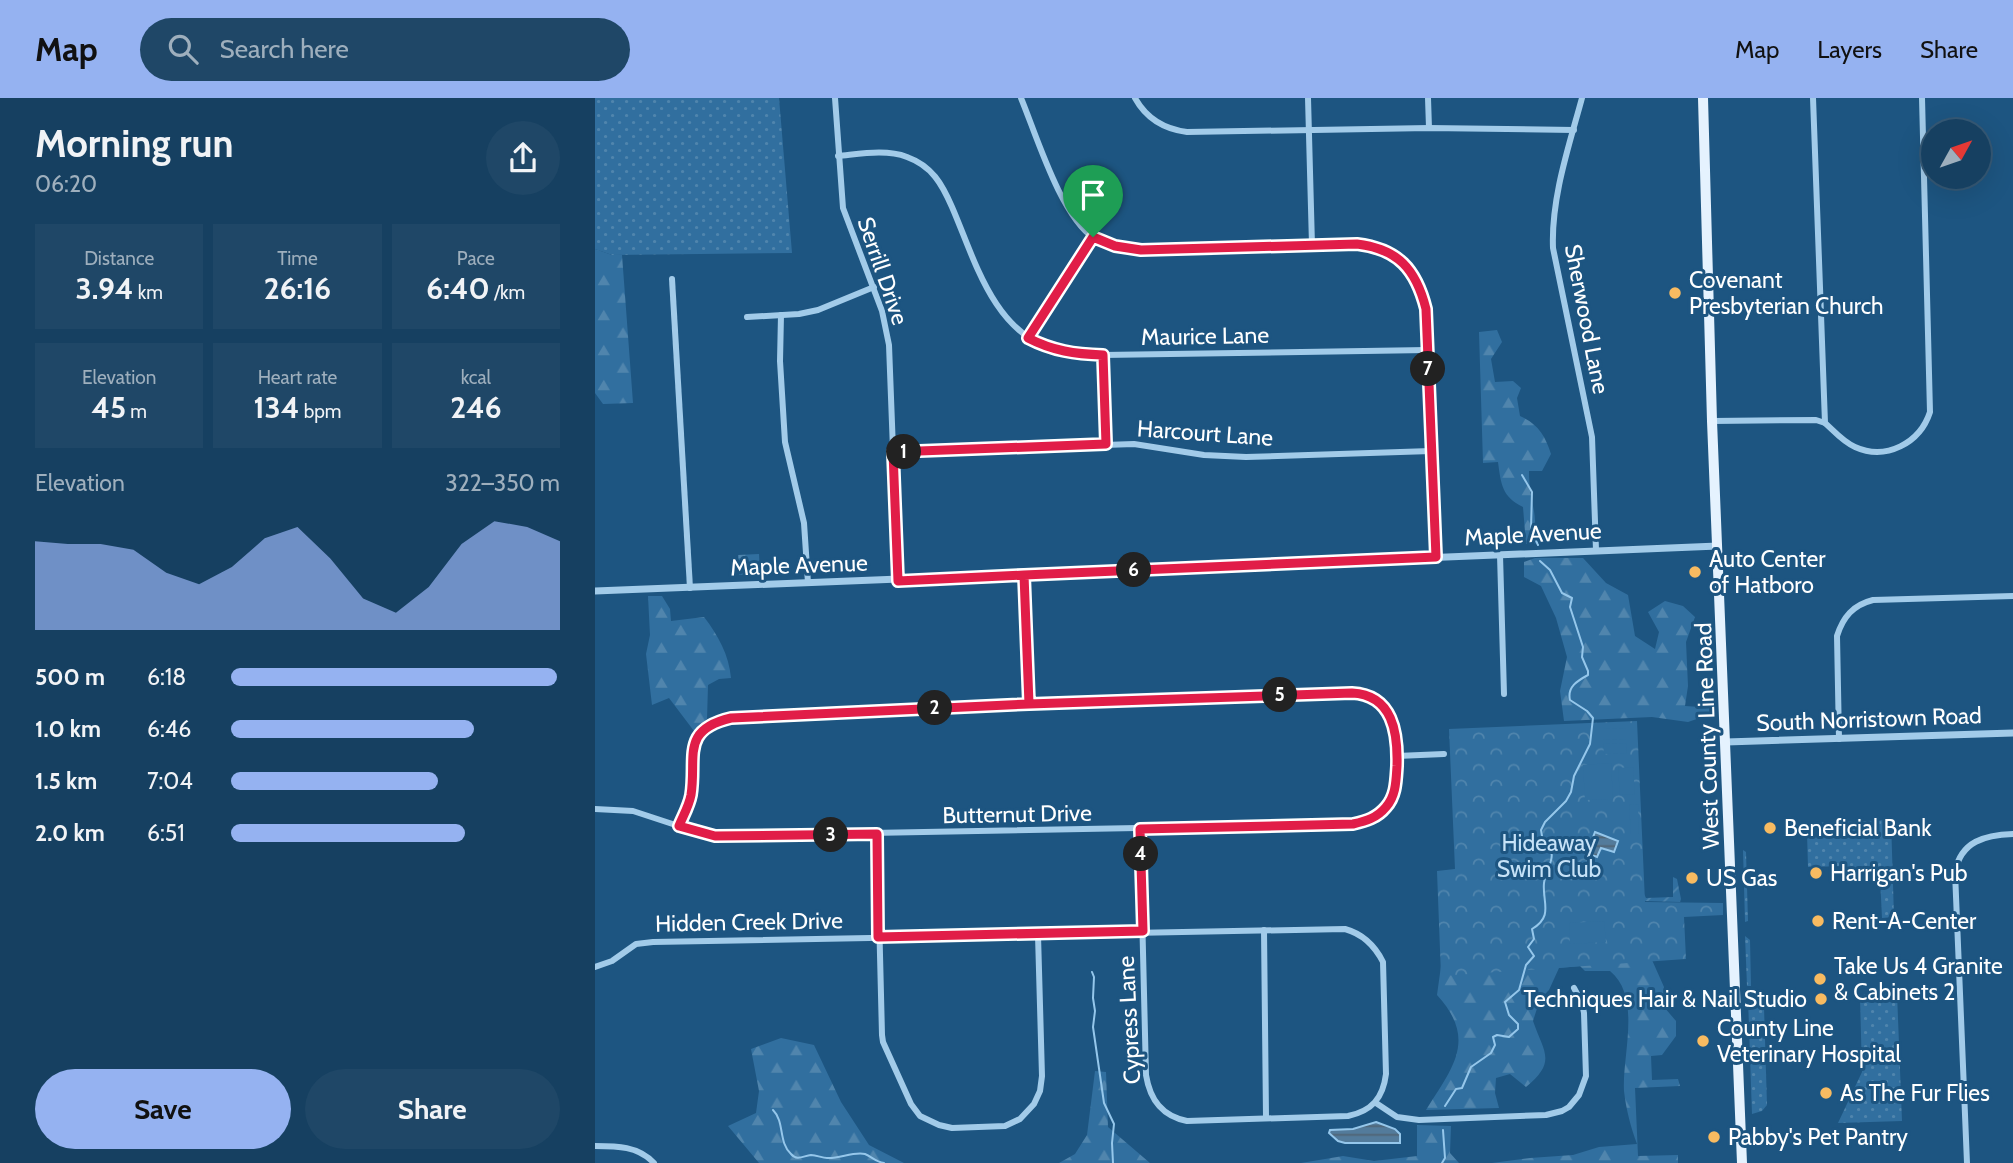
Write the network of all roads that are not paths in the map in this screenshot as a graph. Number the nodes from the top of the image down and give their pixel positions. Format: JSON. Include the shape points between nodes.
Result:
{"nodes":[{"id":1,"x":835,"y":98,"type":"edge"},
{"id":2,"x":1021,"y":98,"type":"edge"},
{"id":3,"x":1135,"y":98,"type":"edge"},
{"id":4,"x":1308,"y":98,"type":"edge"},
{"id":5,"x":1429,"y":98,"type":"edge"},
{"id":6,"x":1582,"y":98,"type":"edge"},
{"id":7,"x":1703,"y":98,"type":"edge"},
{"id":8,"x":1813,"y":98,"type":"edge"},
{"id":9,"x":1922,"y":98,"type":"edge"},
{"id":10,"x":1429,"y":128,"type":"junction"},
{"id":11,"x":1574,"y":130,"type":"junction"},
{"id":12,"x":1308,"y":132,"type":"junction"},
{"id":13,"x":838,"y":156,"type":"junction"},
{"id":14,"x":1093,"y":237,"type":"junction"},
{"id":15,"x":1313,"y":245,"type":"junction"},
{"id":16,"x":672,"y":279,"type":"dead end"},
{"id":17,"x":874,"y":287,"type":"junction"},
{"id":18,"x":781,"y":315,"type":"junction"},
{"id":19,"x":747,"y":317,"type":"dead end"},
{"id":20,"x":1028,"y":338,"type":"junction"},
{"id":21,"x":1427,"y":349,"type":"junction"},
{"id":22,"x":1103,"y":355,"type":"junction"},
{"id":23,"x":1712,"y":421,"type":"junction"},
{"id":24,"x":1825,"y":423,"type":"junction"},
{"id":25,"x":1106,"y":444,"type":"junction"},
{"id":26,"x":1431,"y":451,"type":"junction"},
{"id":27,"x":893,"y":452,"type":"junction"},
{"id":28,"x":1718,"y":546,"type":"junction"},
{"id":29,"x":1597,"y":550,"type":"junction"},
{"id":30,"x":1500,"y":555,"type":"junction"},
{"id":31,"x":1436,"y":557,"type":"junction"},
{"id":32,"x":1024,"y":575,"type":"junction"},
{"id":33,"x":898,"y":581,"type":"junction"},
{"id":34,"x":808,"y":583,"type":"junction"},
{"id":35,"x":690,"y":588,"type":"junction"},
{"id":36,"x":595,"y":591,"type":"edge"},
{"id":37,"x":2013,"y":596,"type":"edge"},
{"id":38,"x":1504,"y":694,"type":"dead end"},
{"id":39,"x":1029,"y":704,"type":"junction"},
{"id":40,"x":2013,"y":733,"type":"edge"},
{"id":41,"x":1839,"y":738,"type":"junction"},
{"id":42,"x":1726,"y":742,"type":"junction"},
{"id":43,"x":1444,"y":754,"type":"dead end"},
{"id":44,"x":1397,"y":756,"type":"junction"},
{"id":45,"x":595,"y":809,"type":"edge"},
{"id":46,"x":679,"y":826,"type":"junction"},
{"id":47,"x":1140,"y":829,"type":"junction"},
{"id":48,"x":877,"y":834,"type":"junction"},
{"id":49,"x":2013,"y":834,"type":"edge"},
{"id":50,"x":1264,"y":930,"type":"junction"},
{"id":51,"x":1143,"y":931,"type":"junction"},
{"id":52,"x":1038,"y":935,"type":"junction"},
{"id":53,"x":878,"y":937,"type":"junction"},
{"id":54,"x":595,"y":967,"type":"edge"},
{"id":55,"x":1574,"y":988,"type":"dead end"},
{"id":56,"x":1376,"y":1103,"type":"junction"},
{"id":57,"x":1266,"y":1117,"type":"junction"},
{"id":58,"x":595,"y":1146,"type":"edge"},
{"id":59,"x":654,"y":1163,"type":"edge"},
{"id":60,"x":1742,"y":1163,"type":"edge"},
{"id":61,"x":1967,"y":1163,"type":"edge"}],
"edges":[{"from":1,"to":13,"type":"street","name":"Serrill Drive"},
{"from":2,"to":14,"type":"street","via":[[1065,202]]},
{"from":3,"to":12,"type":"street","via":[[1154,121],[1180,131]]},
{"from":4,"to":12,"type":"street"},
{"from":5,"to":10,"type":"street"},
{"from":6,"to":11,"type":"street","name":"Sherwood Lane"},
{"from":7,"to":23,"type":"main road","name":"West County Line Road"},
{"from":8,"to":24,"type":"street"},
{"from":9,"to":24,"type":"street","via":[[1932,401],[1928,419],[1916,436],[1899,447],[1873,452],[1858,448]]},
{"from":10,"to":11,"type":"street"},
{"from":10,"to":12,"type":"street"},
{"from":11,"to":29,"type":"street","name":"Sherwood Lane","via":[[1555,207],[1553,248],[1592,437]]},
{"from":12,"to":15,"type":"street"},
{"from":13,"to":17,"type":"street","name":"Serrill Drive","via":[[843,208]]},
{"from":13,"to":20,"type":"street","name":"Maurice Lane","via":[[897,153],[935,175],[991,297]]},
{"from":14,"to":15,"type":"street","via":[[1141,250]]},
{"from":14,"to":20,"type":"street"},
{"from":15,"to":21,"type":"street","via":[[1372,246],[1401,260],[1415,276],[1423,296]]},
{"from":16,"to":35,"type":"street"},
{"from":17,"to":18,"type":"street","via":[[818,310]]},
{"from":17,"to":27,"type":"street","name":"Serrill Drive","via":[[888,345]]},
{"from":18,"to":19,"type":"street"},
{"from":18,"to":34,"type":"street","via":[[785,442],[804,523]]},
{"from":20,"to":22,"type":"street","name":"Maurice Lane","via":[[1069,354]]},
{"from":21,"to":22,"type":"street","name":"Maurice Lane"},
{"from":21,"to":26,"type":"street"},
{"from":22,"to":25,"type":"street"},
{"from":23,"to":24,"type":"street"},
{"from":23,"to":28,"type":"main road","name":"West County Line Road"},
{"from":25,"to":26,"type":"street","name":"Harcourt Lane","via":[[1246,457]]},
{"from":25,"to":27,"type":"street","name":"Harcourt Lane"},
{"from":26,"to":31,"type":"street"},
{"from":27,"to":33,"type":"street","name":"Serrill Drive"},
{"from":28,"to":29,"type":"street","name":"Maple Avenue"},
{"from":28,"to":42,"type":"main road","name":"West County Line Road"},
{"from":29,"to":30,"type":"street","name":"Maple Avenue"},
{"from":30,"to":31,"type":"street","name":"Maple Avenue"},
{"from":30,"to":38,"type":"street"},
{"from":31,"to":32,"type":"street","name":"Maple Avenue"},
{"from":32,"to":33,"type":"street","name":"Maple Avenue"},
{"from":32,"to":39,"type":"street"},
{"from":33,"to":34,"type":"street","name":"Maple Avenue"},
{"from":34,"to":35,"type":"street","name":"Maple Avenue"},
{"from":35,"to":36,"type":"street","name":"Maple Avenue"},
{"from":37,"to":41,"type":"street","via":[[1873,600],[1853,609],[1837,636]]},
{"from":39,"to":44,"type":"street","via":[[1359,693],[1373,698],[1389,714]]},
{"from":39,"to":46,"type":"street","via":[[723,720],[702,732],[693,748],[691,794]]},
{"from":40,"to":41,"type":"street","name":"South Norristown Road"},
{"from":41,"to":42,"type":"street","name":"South Norristown Road"},
{"from":42,"to":60,"type":"main road","name":"West County Line Road"},
{"from":43,"to":44,"type":"street"},
{"from":44,"to":47,"type":"street","name":"Butternut Drive","via":[[1391,801],[1378,815],[1353,824]]},
{"from":45,"to":46,"type":"street","name":"Butternut Drive","via":[[633,811]]},
{"from":46,"to":48,"type":"street","name":"Butternut Drive","via":[[715,836]]},
{"from":47,"to":48,"type":"street","name":"Butternut Drive"},
{"from":47,"to":51,"type":"street","name":"Cypress Lane"},
{"from":48,"to":53,"type":"street"},
{"from":49,"to":61,"type":"street","via":[[1983,837],[1970,845],[1958,862],[1954,882]]},
{"from":50,"to":51,"type":"street","name":"Hidden Creek Drive"},
{"from":50,"to":56,"type":"street","name":"Hidden Creek Drive","via":[[1345,929],[1374,946],[1383,962],[1386,1074]]},
{"from":50,"to":57,"type":"street"},
{"from":51,"to":52,"type":"street","name":"Hidden Creek Drive"},
{"from":51,"to":57,"type":"street","name":"Cypress Lane","via":[[1146,1074],[1153,1100],[1167,1114],[1187,1121]]},
{"from":52,"to":53,"type":"street","name":"Hidden Creek Drive"},
{"from":52,"to":53,"type":"street","via":[[1042,1076],[1037,1097],[1012,1124],[952,1128],[932,1124],[914,1109],[883,1042]]},
{"from":53,"to":54,"type":"street","name":"Hidden Creek Drive","via":[[653,942],[636,944]]},
{"from":55,"to":56,"type":"street","via":[[1584,1013],[1586,1076],[1583,1089],[1569,1107],[1546,1115],[1419,1120],[1397,1117]]},
{"from":56,"to":57,"type":"street","name":"Cypress Lane","via":[[1348,1116]]},
{"from":58,"to":59,"type":"street","via":[[630,1148]]}]}
